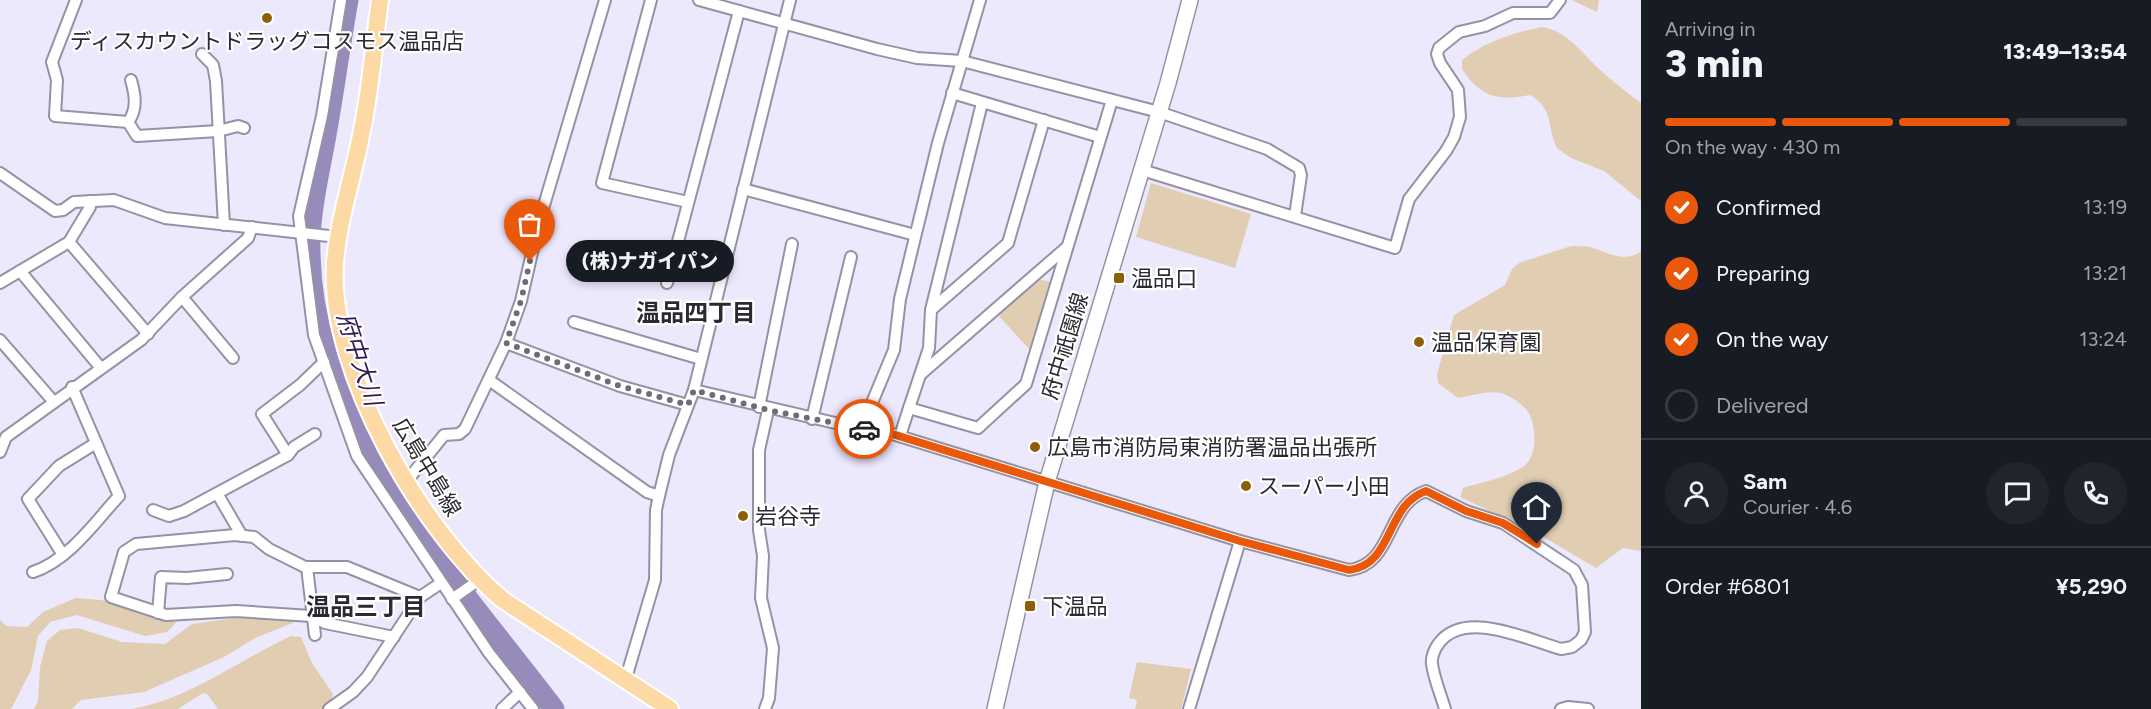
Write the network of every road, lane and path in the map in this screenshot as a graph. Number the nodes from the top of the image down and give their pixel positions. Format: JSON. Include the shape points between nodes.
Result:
{"nodes":[{"id":1,"x":76,"y":0,"type":"edge"},
{"id":2,"x":341,"y":0,"type":"edge"},
{"id":3,"x":380,"y":0,"type":"edge"},
{"id":4,"x":604,"y":0,"type":"edge"},
{"id":5,"x":651,"y":0,"type":"edge"},
{"id":6,"x":699,"y":0,"type":"edge"},
{"id":7,"x":790,"y":0,"type":"edge"},
{"id":8,"x":980,"y":0,"type":"edge"},
{"id":9,"x":1190,"y":0,"type":"edge"},
{"id":10,"x":1560,"y":0,"type":"edge"},
{"id":11,"x":739,"y":11,"type":"junction"},
{"id":12,"x":784,"y":24,"type":"junction"},
{"id":13,"x":202,"y":54,"type":"dead end"},
{"id":14,"x":962,"y":61,"type":"junction"},
{"id":15,"x":131,"y":80,"type":"dead end"},
{"id":16,"x":952,"y":93,"type":"junction"},
{"id":17,"x":1112,"y":100,"type":"junction"},
{"id":18,"x":982,"y":103,"type":"junction"},
{"id":19,"x":1159,"y":112,"type":"junction"},
{"id":20,"x":1044,"y":120,"type":"junction"},
{"id":21,"x":128,"y":122,"type":"junction"},
{"id":22,"x":244,"y":128,"type":"dead end"},
{"id":23,"x":218,"y":131,"type":"junction"},
{"id":24,"x":1100,"y":137,"type":"junction"},
{"id":25,"x":1142,"y":170,"type":"junction"},
{"id":26,"x":0,"y":173,"type":"edge"},
{"id":27,"x":743,"y":189,"type":"junction"},
{"id":28,"x":90,"y":201,"type":"junction"},
{"id":29,"x":688,"y":202,"type":"junction"},
{"id":30,"x":1295,"y":216,"type":"junction"},
{"id":31,"x":224,"y":225,"type":"junction"},
{"id":32,"x":252,"y":227,"type":"junction"},
{"id":33,"x":300,"y":231,"type":"junction"},
{"id":34,"x":915,"y":235,"type":"junction"},
{"id":35,"x":338,"y":237,"type":"junction"},
{"id":36,"x":69,"y":242,"type":"junction"},
{"id":37,"x":792,"y":244,"type":"dead end"},
{"id":38,"x":1068,"y":247,"type":"junction"},
{"id":39,"x":851,"y":257,"type":"dead end"},
{"id":40,"x":20,"y":271,"type":"junction"},
{"id":41,"x":0,"y":283,"type":"edge"},
{"id":42,"x":667,"y":283,"type":"dead end"},
{"id":43,"x":182,"y":297,"type":"junction"},
{"id":44,"x":931,"y":310,"type":"junction"},
{"id":45,"x":574,"y":322,"type":"dead end"},
{"id":46,"x":148,"y":334,"type":"junction"},
{"id":47,"x":0,"y":340,"type":"edge"},
{"id":48,"x":506,"y":343,"type":"junction"},
{"id":49,"x":233,"y":358,"type":"dead end"},
{"id":50,"x":701,"y":359,"type":"junction"},
{"id":51,"x":324,"y":362,"type":"junction"},
{"id":52,"x":100,"y":367,"type":"junction"},
{"id":53,"x":919,"y":376,"type":"junction"},
{"id":54,"x":489,"y":380,"type":"junction"},
{"id":55,"x":72,"y":387,"type":"junction"},
{"id":56,"x":694,"y":390,"type":"junction"},
{"id":57,"x":53,"y":400,"type":"junction"},
{"id":58,"x":688,"y":405,"type":"junction"},
{"id":59,"x":763,"y":408,"type":"junction"},
{"id":60,"x":909,"y":408,"type":"junction"},
{"id":61,"x":812,"y":419,"type":"junction"},
{"id":62,"x":861,"y":429,"type":"junction"},
{"id":63,"x":3,"y":434,"type":"edge"},
{"id":64,"x":315,"y":434,"type":"dead end"},
{"id":65,"x":900,"y":436,"type":"junction"},
{"id":66,"x":96,"y":443,"type":"junction"},
{"id":67,"x":0,"y":452,"type":"edge"},
{"id":68,"x":288,"y":455,"type":"junction"},
{"id":69,"x":406,"y":482,"type":"junction"},
{"id":70,"x":1047,"y":482,"type":"junction"},
{"id":71,"x":218,"y":495,"type":"junction"},
{"id":72,"x":659,"y":496,"type":"junction"},
{"id":73,"x":153,"y":510,"type":"dead end"},
{"id":74,"x":242,"y":536,"type":"junction"},
{"id":75,"x":1240,"y":541,"type":"junction"},
{"id":76,"x":63,"y":555,"type":"junction"},
{"id":77,"x":307,"y":567,"type":"junction"},
{"id":78,"x":33,"y":572,"type":"dead end"},
{"id":79,"x":227,"y":574,"type":"dead end"},
{"id":80,"x":479,"y":580,"type":"junction"},
{"id":81,"x":441,"y":584,"type":"junction"},
{"id":82,"x":420,"y":597,"type":"junction"},
{"id":83,"x":452,"y":599,"type":"junction"},
{"id":84,"x":158,"y":612,"type":"junction"},
{"id":85,"x":311,"y":616,"type":"junction"},
{"id":86,"x":315,"y":635,"type":"dead end"},
{"id":87,"x":394,"y":637,"type":"junction"},
{"id":88,"x":626,"y":678,"type":"junction"},
{"id":89,"x":520,"y":693,"type":"junction"},
{"id":90,"x":329,"y":709,"type":"edge"},
{"id":91,"x":502,"y":709,"type":"edge"},
{"id":92,"x":533,"y":709,"type":"edge"},
{"id":93,"x":670,"y":709,"type":"edge"},
{"id":94,"x":765,"y":709,"type":"edge"},
{"id":95,"x":995,"y":709,"type":"edge"},
{"id":96,"x":1189,"y":709,"type":"edge"},
{"id":97,"x":1445,"y":709,"type":"edge"},
{"id":98,"x":1561,"y":709,"type":"edge"},
{"id":99,"x":1588,"y":709,"type":"edge"}],
"edges":[{"from":1,"to":21,"type":"street","via":[[52,62],[57,80],[55,116]]},
{"from":2,"to":33,"type":"street","via":[[322,116],[299,216]]},
{"from":3,"to":35,"type":"main road","name":"広島中島線","via":[[362,131]]},
{"from":4,"to":48,"type":"street"},
{"from":5,"to":29,"type":"street","via":[[602,183]]},
{"from":6,"to":11,"type":"street"},
{"from":7,"to":12,"type":"street"},
{"from":8,"to":14,"type":"street"},
{"from":9,"to":19,"type":"main road","name":"府中祇園線"},
{"from":10,"to":30,"type":"street","via":[[1550,13],[1513,13],[1459,32],[1439,48],[1440,63],[1458,90],[1460,117],[1446,151],[1409,199],[1395,248]]},
{"from":11,"to":12,"type":"street"},
{"from":11,"to":29,"type":"street"},
{"from":12,"to":14,"type":"street","via":[[917,58]]},
{"from":12,"to":27,"type":"street"},
{"from":13,"to":23,"type":"street","via":[[213,65]]},
{"from":14,"to":16,"type":"street"},
{"from":14,"to":17,"type":"street"},
{"from":15,"to":21,"type":"street","via":[[134,115]]},
{"from":16,"to":18,"type":"street"},
{"from":16,"to":34,"type":"street"},
{"from":17,"to":19,"type":"street"},
{"from":17,"to":24,"type":"street"},
{"from":18,"to":20,"type":"street"},
{"from":18,"to":44,"type":"street"},
{"from":19,"to":25,"type":"main road","name":"府中祇園線"},
{"from":19,"to":30,"type":"street","via":[[1267,149],[1294,164],[1301,175]]},
{"from":20,"to":24,"type":"street"},
{"from":20,"to":44,"type":"street","via":[[1008,243]]},
{"from":21,"to":23,"type":"street","via":[[137,136]]},
{"from":22,"to":23,"type":"street"},
{"from":23,"to":31,"type":"street"},
{"from":24,"to":38,"type":"street"},
{"from":25,"to":30,"type":"street"},
{"from":25,"to":70,"type":"main road","name":"府中祇園線"},
{"from":26,"to":28,"type":"street","via":[[55,211],[74,202]]},
{"from":27,"to":34,"type":"street"},
{"from":27,"to":50,"type":"street"},
{"from":28,"to":31,"type":"street","via":[[114,200],[165,218]]},
{"from":28,"to":36,"type":"street"},
{"from":29,"to":42,"type":"street"},
{"from":31,"to":32,"type":"street"},
{"from":32,"to":33,"type":"street"},
{"from":32,"to":43,"type":"street","via":[[248,238]]},
{"from":33,"to":35,"type":"street"},
{"from":33,"to":51,"type":"street","via":[[314,335]]},
{"from":34,"to":62,"type":"street","via":[[900,299],[894,350]]},
{"from":35,"to":69,"type":"main road","name":"広島中島線","via":[[334,265],[346,347],[374,423]]},
{"from":36,"to":40,"type":"street"},
{"from":36,"to":46,"type":"street"},
{"from":37,"to":59,"type":"street"},
{"from":38,"to":53,"type":"street"},
{"from":38,"to":60,"type":"street","via":[[1026,384],[978,428]]},
{"from":39,"to":61,"type":"street"},
{"from":40,"to":41,"type":"street"},
{"from":40,"to":52,"type":"street"},
{"from":43,"to":46,"type":"street"},
{"from":43,"to":49,"type":"street"},
{"from":44,"to":53,"type":"street","via":[[928,348]]},
{"from":45,"to":50,"type":"street"},
{"from":46,"to":52,"type":"street"},
{"from":47,"to":57,"type":"street"},
{"from":48,"to":54,"type":"street"},
{"from":48,"to":58,"type":"street","via":[[620,386]]},
{"from":50,"to":56,"type":"street"},
{"from":51,"to":68,"type":"street","via":[[262,414]]},
{"from":51,"to":81,"type":"street","via":[[357,456]]},
{"from":52,"to":55,"type":"street"},
{"from":53,"to":60,"type":"street"},
{"from":54,"to":69,"type":"street","via":[[465,429],[459,434],[444,435]]},
{"from":54,"to":72,"type":"street","via":[[647,492]]},
{"from":55,"to":57,"type":"street"},
{"from":55,"to":66,"type":"street"},
{"from":56,"to":58,"type":"street"},
{"from":56,"to":59,"type":"street"},
{"from":57,"to":63,"type":"street"},
{"from":58,"to":72,"type":"street"},
{"from":59,"to":61,"type":"street"},
{"from":59,"to":94,"type":"street","via":[[759,450],[761,598],[773,648]]},
{"from":60,"to":65,"type":"street"},
{"from":61,"to":62,"type":"street"},
{"from":62,"to":65,"type":"street"},
{"from":63,"to":67,"type":"street"},
{"from":64,"to":68,"type":"street"},
{"from":65,"to":70,"type":"street"},
{"from":66,"to":76,"type":"street","via":[[119,496]]},
{"from":66,"to":76,"type":"street","via":[[59,466],[28,499]]},
{"from":68,"to":71,"type":"street"},
{"from":69,"to":80,"type":"main road","name":"広島中島線","via":[[460,560]]},
{"from":70,"to":75,"type":"street"},
{"from":70,"to":95,"type":"main road","name":"府中祇園線"},
{"from":71,"to":73,"type":"street","via":[[169,516]]},
{"from":71,"to":74,"type":"street"},
{"from":72,"to":88,"type":"street","via":[[655,580]]},
{"from":74,"to":77,"type":"street","via":[[254,537],[269,549]]},
{"from":74,"to":84,"type":"street","via":[[136,544],[124,552],[111,597]]},
{"from":75,"to":96,"type":"street"},
{"from":75,"to":97,"type":"street","via":[[1349,570],[1362,568],[1373,561],[1406,501],[1426,491],[1466,511],[1503,523],[1574,570],[1582,585],[1586,632],[1581,640],[1561,649],[1478,626],[1445,634],[1431,662]]},
{"from":76,"to":78,"type":"street","via":[[50,567]]},
{"from":77,"to":82,"type":"street","via":[[347,567]]},
{"from":77,"to":85,"type":"street"},
{"from":79,"to":84,"type":"street","via":[[161,577]]},
{"from":80,"to":83,"type":"street"},
{"from":80,"to":88,"type":"main road","name":"広島中島線","via":[[503,600]]},
{"from":81,"to":82,"type":"street"},
{"from":81,"to":83,"type":"street"},
{"from":82,"to":87,"type":"street"},
{"from":83,"to":89,"type":"street"},
{"from":84,"to":85,"type":"street","via":[[192,615],[236,611]]},
{"from":85,"to":86,"type":"street"},
{"from":85,"to":87,"type":"street","via":[[325,623]]},
{"from":87,"to":90,"type":"street","via":[[367,677]]},
{"from":88,"to":93,"type":"main road","name":"広島中島線"},
{"from":89,"to":91,"type":"street"},
{"from":89,"to":92,"type":"street"},
{"from":98,"to":99,"type":"street"}]}
